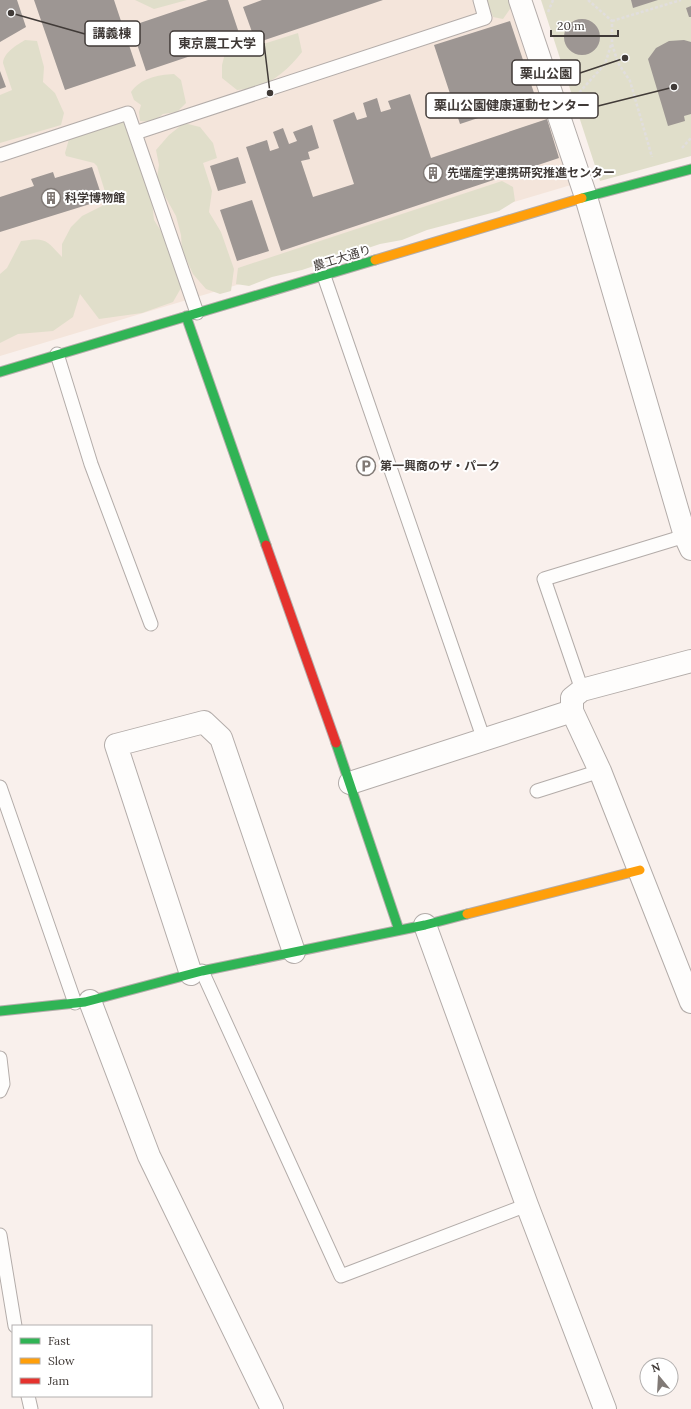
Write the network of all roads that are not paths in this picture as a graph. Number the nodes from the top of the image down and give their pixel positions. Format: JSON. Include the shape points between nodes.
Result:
{"nodes":[{"id":1,"x":480,"y":0,"type":"edge"},
{"id":2,"x":520,"y":0,"type":"edge"},
{"id":3,"x":135,"y":133,"type":"junction"},
{"id":4,"x":0,"y":155,"type":"edge"},
{"id":5,"x":691,"y":169,"type":"edge"},
{"id":6,"x":586,"y":197,"type":"junction"},
{"id":7,"x":324,"y":276,"type":"junction"},
{"id":8,"x":192,"y":314,"type":"junction"},
{"id":9,"x":57,"y":354,"type":"junction"},
{"id":10,"x":0,"y":372,"type":"edge"},
{"id":11,"x":688,"y":542,"type":"edge"},
{"id":12,"x":151,"y":624,"type":"dead end"},
{"id":13,"x":691,"y":661,"type":"edge"},
{"id":14,"x":582,"y":690,"type":"junction"},
{"id":15,"x":572,"y":711,"type":"junction"},
{"id":16,"x":484,"y":740,"type":"junction"},
{"id":17,"x":600,"y":771,"type":"junction"},
{"id":18,"x":350,"y":783,"type":"junction"},
{"id":19,"x":0,"y":786,"type":"edge"},
{"id":20,"x":537,"y":791,"type":"dead end"},
{"id":21,"x":640,"y":870,"type":"junction"},
{"id":22,"x":425,"y":925,"type":"junction"},
{"id":23,"x":399,"y":930,"type":"junction"},
{"id":24,"x":294,"y":952,"type":"junction"},
{"id":25,"x":196,"y":972,"type":"junction"},
{"id":26,"x":82,"y":1002,"type":"junction"},
{"id":27,"x":691,"y":1002,"type":"edge"},
{"id":28,"x":0,"y":1011,"type":"edge"},
{"id":29,"x":0,"y":1058,"type":"edge"},
{"id":30,"x":0,"y":1090,"type":"edge"},
{"id":31,"x":527,"y":1205,"type":"junction"},
{"id":32,"x":0,"y":1235,"type":"edge"},
{"id":33,"x":6,"y":1306,"type":"edge"},
{"id":34,"x":15,"y":1325,"type":"edge"},
{"id":35,"x":28,"y":1397,"type":"edge"},
{"id":36,"x":31,"y":1409,"type":"edge"},
{"id":37,"x":272,"y":1409,"type":"edge"},
{"id":38,"x":605,"y":1409,"type":"edge"}],
"edges":[{"from":1,"to":3,"type":"lane","via":[[486,18]]},
{"from":2,"to":6,"type":"street"},
{"from":3,"to":4,"type":"lane","via":[[128,113]]},
{"from":3,"to":8,"type":"lane"},
{"from":5,"to":6,"type":"street","name":"農工大通り"},
{"from":6,"to":7,"type":"street","name":"農工大通り"},
{"from":6,"to":11,"type":"street"},
{"from":7,"to":8,"type":"street","name":"農工大通り"},
{"from":7,"to":16,"type":"lane"},
{"from":8,"to":9,"type":"street","name":"農工大通り"},
{"from":8,"to":18,"type":"street"},
{"from":9,"to":10,"type":"street","name":"農工大通り"},
{"from":9,"to":12,"type":"lane","via":[[91,464]]},
{"from":11,"to":14,"type":"lane","via":[[544,579]]},
{"from":13,"to":14,"type":"street"},
{"from":14,"to":15,"type":"street","via":[[572,698]]},
{"from":15,"to":16,"type":"street"},
{"from":15,"to":17,"type":"street"},
{"from":16,"to":18,"type":"street"},
{"from":17,"to":20,"type":"lane"},
{"from":17,"to":21,"type":"street"},
{"from":18,"to":23,"type":"street"},
{"from":19,"to":26,"type":"lane"},
{"from":21,"to":22,"type":"street"},
{"from":21,"to":27,"type":"street"},
{"from":22,"to":23,"type":"street"},
{"from":22,"to":31,"type":"street"},
{"from":23,"to":24,"type":"street"},
{"from":24,"to":25,"type":"street"},
{"from":24,"to":25,"type":"street","via":[[220,738],[204,722],[116,745]]},
{"from":25,"to":26,"type":"street"},
{"from":25,"to":31,"type":"lane","via":[[341,1276]]},
{"from":26,"to":28,"type":"street"},
{"from":26,"to":37,"type":"street","via":[[150,1156]]},
{"from":29,"to":30,"type":"lane","via":[[3,1084]]},
{"from":31,"to":38,"type":"street"},
{"from":32,"to":33,"type":"lane"},
{"from":33,"to":34,"type":"lane"},
{"from":35,"to":36,"type":"lane"}]}
